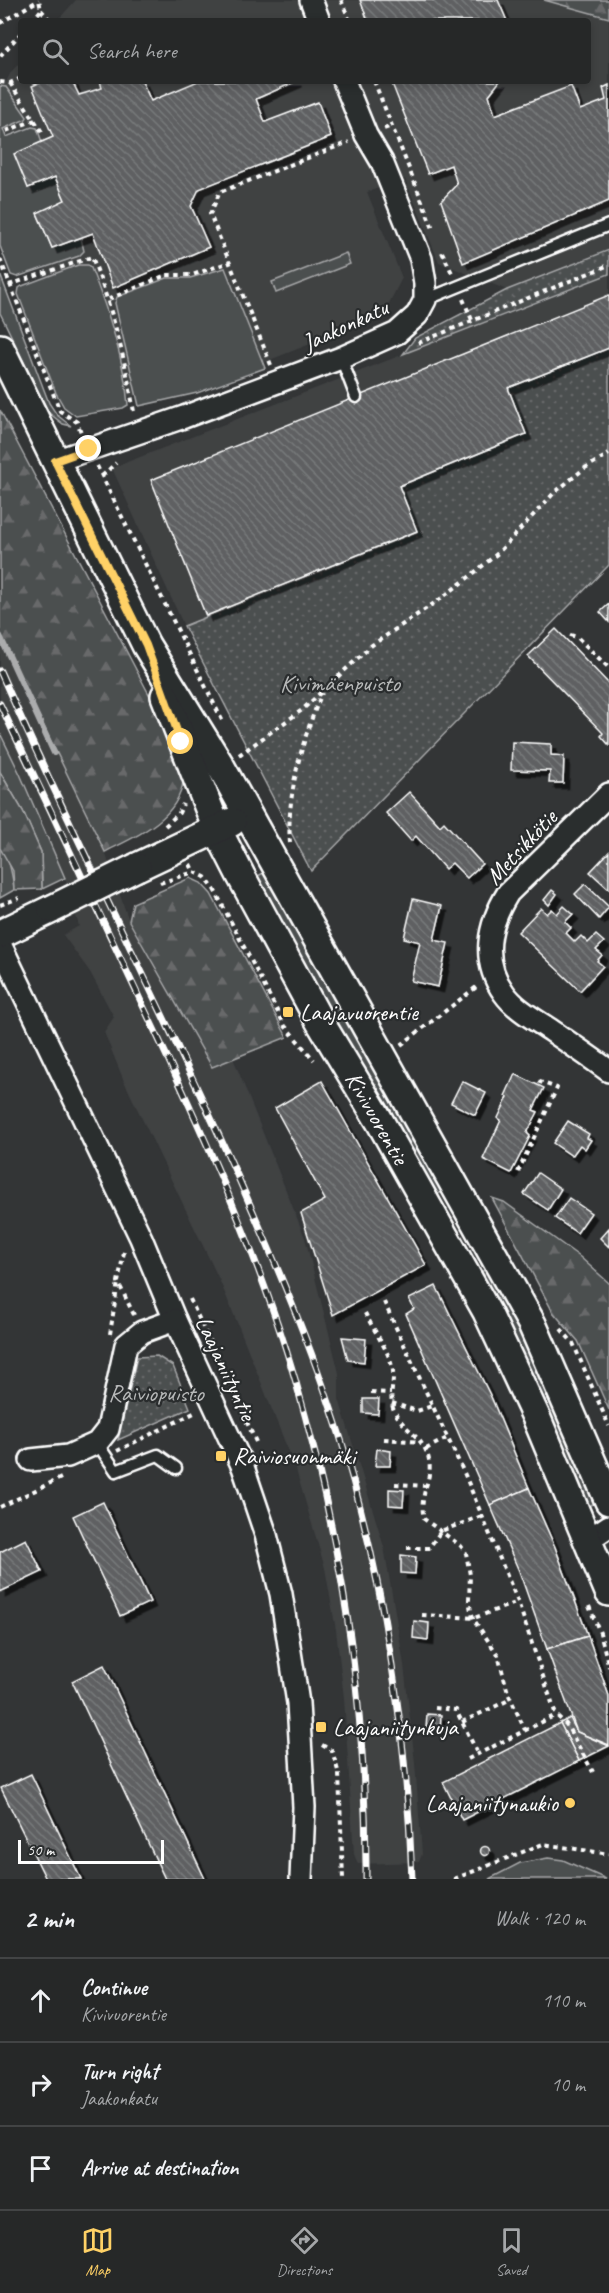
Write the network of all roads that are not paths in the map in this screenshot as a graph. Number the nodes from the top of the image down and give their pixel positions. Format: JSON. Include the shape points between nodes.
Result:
{"nodes":[{"id":1,"x":311,"y":0,"type":"edge"},
{"id":2,"x":319,"y":18,"type":"edge"},
{"id":3,"x":345,"y":84,"type":"edge"},
{"id":4,"x":609,"y":225,"type":"edge"},
{"id":5,"x":425,"y":300,"type":"junction"},
{"id":6,"x":0,"y":348,"type":"edge"},
{"id":7,"x":341,"y":358,"type":"junction"},
{"id":8,"x":356,"y":397,"type":"dead end"},
{"id":9,"x":55,"y":461,"type":"junction"},
{"id":10,"x":146,"y":645,"type":"junction"},
{"id":11,"x":609,"y":794,"type":"edge"},
{"id":12,"x":247,"y":815,"type":"junction"},
{"id":13,"x":217,"y":829,"type":"junction"},
{"id":14,"x":0,"y":934,"type":"edge"},
{"id":15,"x":0,"y":944,"type":"edge"},
{"id":16,"x":609,"y":1071,"type":"edge"},
{"id":17,"x":175,"y":1320,"type":"junction"},
{"id":18,"x":98,"y":1443,"type":"junction"},
{"id":19,"x":31,"y":1460,"type":"dead end"},
{"id":20,"x":176,"y":1468,"type":"dead end"},
{"id":21,"x":609,"y":1501,"type":"edge"},
{"id":22,"x":599,"y":1533,"type":"edge"},
{"id":23,"x":599,"y":1598,"type":"edge"},
{"id":24,"x":301,"y":1879,"type":"edge"}],
"edges":[{"from":1,"to":2,"type":"street"},
{"from":3,"to":5,"type":"street","via":[[421,259]]},
{"from":4,"to":5,"type":"lane"},
{"from":5,"to":7,"type":"street","name":"Jaakonkatu","via":[[417,315],[397,333]]},
{"from":6,"to":9,"type":"street","name":"Kivivuorentie"},
{"from":7,"to":8,"type":"lane"},
{"from":7,"to":9,"type":"street","name":"Jaakonkatu"},
{"from":9,"to":10,"type":"street","name":"Kivivuorentie"},
{"from":10,"to":12,"type":"street","name":"Kivivuorentie"},
{"from":10,"to":13,"type":"street","name":"Kivivuorentie"},
{"from":11,"to":16,"type":"street","name":"Metsikkötie","via":[[508,894],[492,926],[489,942],[490,962],[505,994]]},
{"from":12,"to":13,"type":"street"},
{"from":12,"to":21,"type":"street","name":"Kivivuorentie","via":[[532,1324]]},
{"from":13,"to":14,"type":"street","bridge":true,"via":[[146,876],[52,909]]},
{"from":13,"to":22,"type":"street","name":"Kivivuorentie","via":[[320,1022],[487,1312],[537,1419]]},
{"from":15,"to":17,"type":"street","name":"Laajaniityntie","via":[[141,1238]]},
{"from":17,"to":18,"type":"street","via":[[142,1332],[126,1345],[108,1429]]},
{"from":17,"to":24,"type":"street","name":"Laajaniityntie","via":[[243,1467],[281,1594],[298,1702],[304,1806]]},
{"from":18,"to":19,"type":"street","via":[[68,1456]]},
{"from":18,"to":20,"type":"lane","via":[[116,1471],[158,1455]]},
{"from":22,"to":23,"type":"street","name":"Kivivuorentie"}]}
